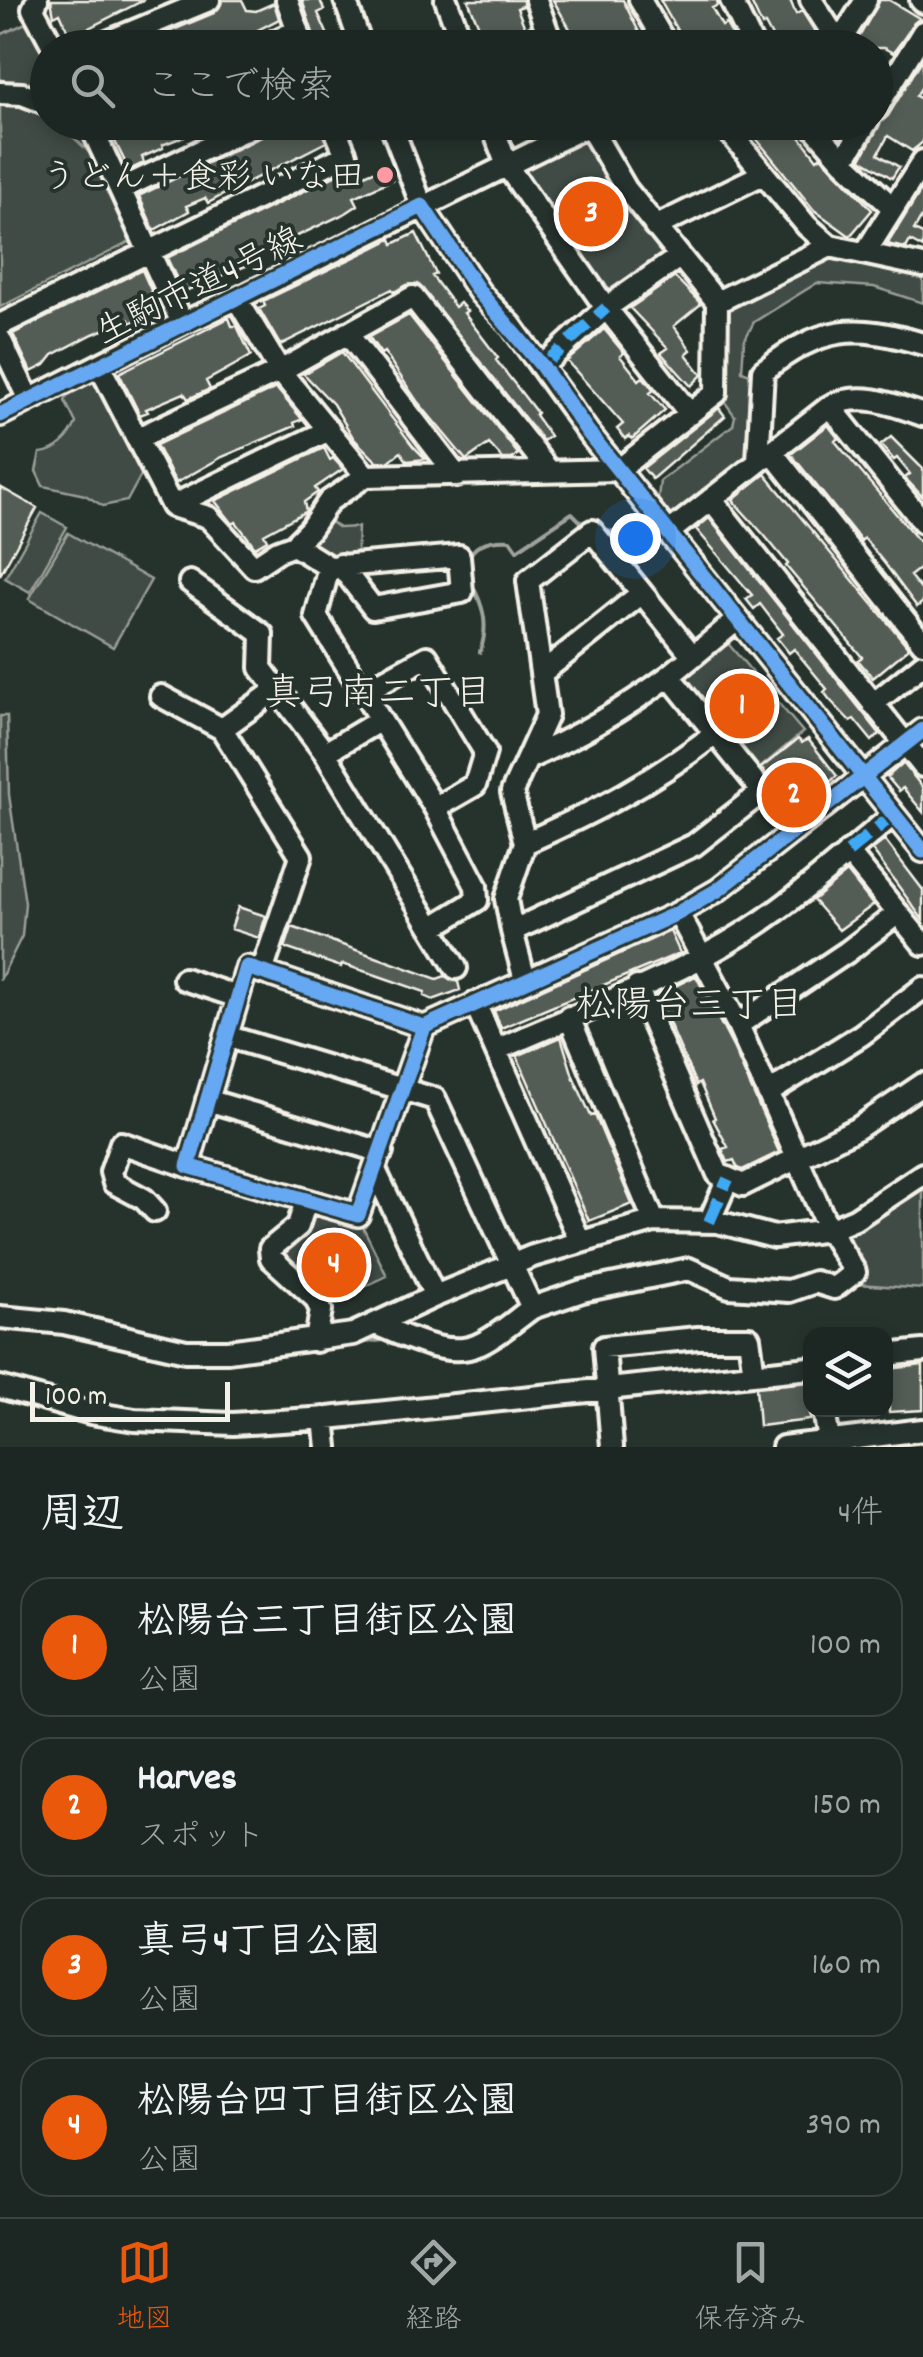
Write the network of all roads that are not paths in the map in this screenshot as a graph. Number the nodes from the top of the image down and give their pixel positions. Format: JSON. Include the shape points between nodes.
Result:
{"nodes":[{"id":1,"x":37,"y":0,"type":"edge"},
{"id":2,"x":208,"y":0,"type":"edge"},
{"id":3,"x":287,"y":0,"type":"edge"},
{"id":4,"x":345,"y":0,"type":"edge"},
{"id":5,"x":446,"y":0,"type":"edge"},
{"id":6,"x":536,"y":0,"type":"edge"},
{"id":7,"x":640,"y":0,"type":"edge"},
{"id":8,"x":731,"y":0,"type":"edge"},
{"id":9,"x":811,"y":0,"type":"edge"},
{"id":10,"x":866,"y":0,"type":"edge"},
{"id":11,"x":44,"y":30,"type":"edge"},
{"id":12,"x":137,"y":30,"type":"edge"},
{"id":13,"x":298,"y":30,"type":"edge"},
{"id":14,"x":356,"y":30,"type":"edge"},
{"id":15,"x":457,"y":30,"type":"edge"},
{"id":16,"x":547,"y":30,"type":"edge"},
{"id":17,"x":658,"y":30,"type":"edge"},
{"id":18,"x":743,"y":30,"type":"edge"},
{"id":19,"x":829,"y":30,"type":"edge"},
{"id":20,"x":847,"y":30,"type":"edge"},
{"id":21,"x":923,"y":32,"type":"edge"},
{"id":22,"x":893,"y":81,"type":"edge"},
{"id":23,"x":0,"y":93,"type":"edge"},
{"id":24,"x":30,"y":97,"type":"edge"},
{"id":25,"x":98,"y":140,"type":"edge"},
{"id":26,"x":223,"y":140,"type":"edge"},
{"id":27,"x":340,"y":140,"type":"edge"},
{"id":28,"x":397,"y":140,"type":"edge"},
{"id":29,"x":498,"y":140,"type":"edge"},
{"id":30,"x":558,"y":140,"type":"edge"},
{"id":31,"x":599,"y":140,"type":"edge"},
{"id":32,"x":736,"y":140,"type":"edge"},
{"id":33,"x":825,"y":140,"type":"edge"},
{"id":34,"x":856,"y":140,"type":"edge"},
{"id":35,"x":843,"y":161,"type":"junction"},
{"id":36,"x":507,"y":166,"type":"junction"},
{"id":37,"x":921,"y":169,"type":"edge"},
{"id":38,"x":764,"y":174,"type":"junction"},
{"id":39,"x":121,"y":189,"type":"junction"},
{"id":40,"x":422,"y":206,"type":"junction"},
{"id":41,"x":892,"y":207,"type":"junction"},
{"id":42,"x":655,"y":228,"type":"junction"},
{"id":43,"x":830,"y":246,"type":"junction"},
{"id":44,"x":149,"y":252,"type":"junction"},
{"id":45,"x":865,"y":253,"type":"junction"},
{"id":46,"x":680,"y":257,"type":"junction"},
{"id":47,"x":923,"y":266,"type":"edge"},
{"id":48,"x":237,"y":299,"type":"junction"},
{"id":49,"x":716,"y":302,"type":"junction"},
{"id":50,"x":606,"y":308,"type":"junction"},
{"id":51,"x":182,"y":323,"type":"junction"},
{"id":52,"x":0,"y":325,"type":"edge"},
{"id":53,"x":346,"y":333,"type":"junction"},
{"id":54,"x":0,"y":339,"type":"edge"},
{"id":55,"x":923,"y":344,"type":"edge"},
{"id":56,"x":98,"y":366,"type":"junction"},
{"id":57,"x":542,"y":366,"type":"junction"},
{"id":58,"x":280,"y":371,"type":"junction"},
{"id":59,"x":29,"y":400,"type":"junction"},
{"id":60,"x":830,"y":406,"type":"junction"},
{"id":61,"x":690,"y":414,"type":"junction"},
{"id":62,"x":923,"y":415,"type":"edge"},
{"id":63,"x":0,"y":416,"type":"edge"},
{"id":64,"x":330,"y":430,"type":"junction"},
{"id":65,"x":138,"y":438,"type":"junction"},
{"id":66,"x":764,"y":456,"type":"junction"},
{"id":67,"x":618,"y":470,"type":"junction"},
{"id":68,"x":549,"y":471,"type":"junction"},
{"id":69,"x":366,"y":476,"type":"junction"},
{"id":70,"x":457,"y":476,"type":"junction"},
{"id":71,"x":710,"y":498,"type":"junction"},
{"id":72,"x":172,"y":506,"type":"junction"},
{"id":73,"x":923,"y":522,"type":"edge"},
{"id":74,"x":668,"y":532,"type":"junction"},
{"id":75,"x":294,"y":545,"type":"junction"},
{"id":76,"x":334,"y":566,"type":"junction"},
{"id":77,"x":190,"y":582,"type":"dead end"},
{"id":78,"x":642,"y":593,"type":"junction"},
{"id":79,"x":737,"y":620,"type":"junction"},
{"id":80,"x":923,"y":643,"type":"edge"},
{"id":81,"x":692,"y":656,"type":"junction"},
{"id":82,"x":923,"y":664,"type":"edge"},
{"id":83,"x":543,"y":672,"type":"junction"},
{"id":84,"x":669,"y":676,"type":"junction"},
{"id":85,"x":276,"y":690,"type":"junction"},
{"id":86,"x":363,"y":692,"type":"junction"},
{"id":87,"x":161,"y":696,"type":"dead end"},
{"id":88,"x":873,"y":704,"type":"junction"},
{"id":89,"x":379,"y":721,"type":"junction"},
{"id":90,"x":222,"y":729,"type":"junction"},
{"id":91,"x":923,"y":730,"type":"edge"},
{"id":92,"x":716,"y":733,"type":"junction"},
{"id":93,"x":905,"y":744,"type":"junction"},
{"id":94,"x":325,"y":753,"type":"junction"},
{"id":95,"x":527,"y":759,"type":"junction"},
{"id":96,"x":923,"y":766,"type":"edge"},
{"id":97,"x":864,"y":778,"type":"junction"},
{"id":98,"x":762,"y":792,"type":"junction"},
{"id":99,"x":435,"y":808,"type":"junction"},
{"id":100,"x":893,"y":815,"type":"junction"},
{"id":101,"x":794,"y":831,"type":"junction"},
{"id":102,"x":525,"y":843,"type":"junction"},
{"id":103,"x":923,"y":851,"type":"edge"},
{"id":104,"x":848,"y":852,"type":"junction"},
{"id":105,"x":678,"y":913,"type":"junction"},
{"id":106,"x":898,"y":913,"type":"junction"},
{"id":107,"x":433,"y":927,"type":"junction"},
{"id":108,"x":512,"y":931,"type":"junction"},
{"id":109,"x":923,"y":944,"type":"edge"},
{"id":110,"x":702,"y":956,"type":"junction"},
{"id":111,"x":456,"y":968,"type":"dead end"},
{"id":112,"x":262,"y":972,"type":"junction"},
{"id":113,"x":184,"y":979,"type":"dead end"},
{"id":114,"x":525,"y":980,"type":"junction"},
{"id":115,"x":637,"y":987,"type":"junction"},
{"id":116,"x":923,"y":988,"type":"edge"},
{"id":117,"x":238,"y":997,"type":"junction"},
{"id":118,"x":475,"y":1003,"type":"junction"},
{"id":119,"x":569,"y":1017,"type":"junction"},
{"id":120,"x":738,"y":1024,"type":"junction"},
{"id":121,"x":424,"y":1027,"type":"junction"},
{"id":122,"x":226,"y":1036,"type":"junction"},
{"id":123,"x":496,"y":1050,"type":"junction"},
{"id":124,"x":923,"y":1084,"type":"edge"},
{"id":125,"x":402,"y":1090,"type":"junction"},
{"id":126,"x":768,"y":1093,"type":"junction"},
{"id":127,"x":207,"y":1100,"type":"junction"},
{"id":128,"x":798,"y":1160,"type":"junction"},
{"id":129,"x":378,"y":1161,"type":"junction"},
{"id":130,"x":188,"y":1166,"type":"junction"},
{"id":131,"x":923,"y":1174,"type":"edge"},
{"id":132,"x":728,"y":1178,"type":"junction"},
{"id":133,"x":306,"y":1201,"type":"junction"},
{"id":134,"x":156,"y":1211,"type":"dead end"},
{"id":135,"x":654,"y":1221,"type":"junction"},
{"id":136,"x":709,"y":1222,"type":"junction"},
{"id":137,"x":829,"y":1230,"type":"junction"},
{"id":138,"x":580,"y":1241,"type":"junction"},
{"id":139,"x":510,"y":1265,"type":"junction"},
{"id":140,"x":434,"y":1296,"type":"junction"},
{"id":141,"x":532,"y":1308,"type":"junction"},
{"id":142,"x":0,"y":1317,"type":"edge"},
{"id":143,"x":377,"y":1325,"type":"junction"},
{"id":144,"x":316,"y":1342,"type":"junction"},
{"id":145,"x":923,"y":1351,"type":"edge"},
{"id":146,"x":893,"y":1353,"type":"edge"},
{"id":147,"x":803,"y":1369,"type":"edge"},
{"id":148,"x":754,"y":1374,"type":"junction"},
{"id":149,"x":0,"y":1387,"type":"edge"},
{"id":150,"x":607,"y":1389,"type":"junction"},
{"id":151,"x":828,"y":1417,"type":"edge"},
{"id":152,"x":324,"y":1418,"type":"junction"},
{"id":153,"x":923,"y":1430,"type":"edge"},
{"id":154,"x":842,"y":1444,"type":"edge"},
{"id":155,"x":327,"y":1447,"type":"edge"},
{"id":156,"x":612,"y":1447,"type":"edge"},
{"id":157,"x":783,"y":1447,"type":"edge"},
{"id":158,"x":900,"y":1447,"type":"edge"}],
"edges":[{"from":1,"to":11,"type":"street","via":[[33,9]]},
{"from":2,"to":12,"type":"street"},
{"from":3,"to":13,"type":"street"},
{"from":4,"to":14,"type":"street"},
{"from":5,"to":15,"type":"street"},
{"from":6,"to":16,"type":"street"},
{"from":7,"to":17,"type":"street"},
{"from":8,"to":18,"type":"street"},
{"from":9,"to":19,"type":"street"},
{"from":10,"to":20,"type":"street"},
{"from":21,"to":22,"type":"street"},
{"from":23,"to":24,"type":"street"},
{"from":25,"to":39,"type":"street"},
{"from":26,"to":39,"type":"street"},
{"from":27,"to":44,"type":"street","via":[[346,155]]},
{"from":28,"to":40,"type":"street"},
{"from":29,"to":36,"type":"street"},
{"from":30,"to":36,"type":"street","name":"生駒市道4号線"},
{"from":31,"to":42,"type":"street"},
{"from":32,"to":38,"type":"street"},
{"from":33,"to":35,"type":"street"},
{"from":34,"to":35,"type":"street"},
{"from":35,"to":41,"type":"street"},
{"from":36,"to":40,"type":"street","name":"生駒市道4号線"},
{"from":36,"to":50,"type":"street"},
{"from":37,"to":41,"type":"street"},
{"from":38,"to":42,"type":"street"},
{"from":38,"to":43,"type":"street"},
{"from":39,"to":44,"type":"street"},
{"from":40,"to":48,"type":"street","name":"生駒市道4号線"},
{"from":40,"to":57,"type":"street","via":[[480,293]]},
{"from":41,"to":45,"type":"street"},
{"from":42,"to":46,"type":"street"},
{"from":43,"to":45,"type":"street"},
{"from":43,"to":49,"type":"street"},
{"from":44,"to":51,"type":"street"},
{"from":44,"to":52,"type":"street"},
{"from":45,"to":47,"type":"street"},
{"from":46,"to":49,"type":"street"},
{"from":46,"to":50,"type":"street"},
{"from":48,"to":51,"type":"street","name":"生駒市道4号線"},
{"from":48,"to":58,"type":"street"},
{"from":49,"to":61,"type":"street","via":[[716,393]]},
{"from":50,"to":57,"type":"street"},
{"from":50,"to":61,"type":"street"},
{"from":51,"to":56,"type":"street","name":"生駒市道4号線"},
{"from":53,"to":58,"type":"street"},
{"from":53,"to":68,"type":"street","via":[[413,297]]},
{"from":53,"to":70,"type":"street"},
{"from":54,"to":59,"type":"street"},
{"from":55,"to":66,"type":"street","via":[[854,330],[790,350],[763,371]]},
{"from":56,"to":59,"type":"street","name":"生駒市道4号線"},
{"from":56,"to":65,"type":"street"},
{"from":57,"to":67,"type":"street"},
{"from":58,"to":64,"type":"street"},
{"from":58,"to":65,"type":"street"},
{"from":59,"to":63,"type":"street","name":"生駒市道4号線"},
{"from":60,"to":62,"type":"street","via":[[866,398]]},
{"from":60,"to":66,"type":"street"},
{"from":60,"to":73,"type":"street"},
{"from":61,"to":67,"type":"street"},
{"from":64,"to":69,"type":"street"},
{"from":64,"to":72,"type":"street"},
{"from":65,"to":72,"type":"street"},
{"from":66,"to":71,"type":"street"},
{"from":66,"to":80,"type":"street"},
{"from":67,"to":68,"type":"street"},
{"from":67,"to":74,"type":"street"},
{"from":68,"to":70,"type":"street"},
{"from":69,"to":70,"type":"street"},
{"from":69,"to":75,"type":"street","via":[[329,501]]},
{"from":71,"to":74,"type":"street"},
{"from":71,"to":88,"type":"street"},
{"from":72,"to":75,"type":"street","via":[[208,517],[254,567]]},
{"from":74,"to":79,"type":"street"},
{"from":75,"to":76,"type":"street"},
{"from":76,"to":76,"type":"street","via":[[373,608],[462,592],[459,556]]},
{"from":76,"to":86,"type":"street","via":[[316,616]]},
{"from":77,"to":85,"type":"street","via":[[262,634],[261,668]]},
{"from":78,"to":81,"type":"street"},
{"from":78,"to":83,"type":"street"},
{"from":78,"to":83,"type":"street","via":[[592,531],[528,582]]},
{"from":79,"to":81,"type":"street"},
{"from":79,"to":97,"type":"street"},
{"from":81,"to":84,"type":"street"},
{"from":82,"to":88,"type":"street"},
{"from":83,"to":95,"type":"street","via":[[547,715]]},
{"from":84,"to":92,"type":"street"},
{"from":84,"to":95,"type":"street","via":[[594,728]]},
{"from":85,"to":90,"type":"street"},
{"from":85,"to":94,"type":"street"},
{"from":86,"to":89,"type":"street"},
{"from":86,"to":99,"type":"street","via":[[427,657],[485,752],[475,785]]},
{"from":87,"to":90,"type":"street"},
{"from":88,"to":93,"type":"street"},
{"from":89,"to":94,"type":"street"},
{"from":89,"to":99,"type":"street"},
{"from":90,"to":112,"type":"street","via":[[301,856]]},
{"from":91,"to":93,"type":"street"},
{"from":92,"to":98,"type":"street"},
{"from":92,"to":102,"type":"street","via":[[616,802]]},
{"from":93,"to":96,"type":"street"},
{"from":93,"to":97,"type":"street"},
{"from":94,"to":107,"type":"street"},
{"from":95,"to":102,"type":"street","via":[[512,792]]},
{"from":97,"to":100,"type":"street"},
{"from":97,"to":101,"type":"street"},
{"from":98,"to":101,"type":"street"},
{"from":98,"to":108,"type":"street","via":[[694,845]]},
{"from":99,"to":107,"type":"street","via":[[476,886],[476,900]]},
{"from":100,"to":103,"type":"street"},
{"from":100,"to":104,"type":"street"},
{"from":101,"to":105,"type":"street"},
{"from":102,"to":108,"type":"street","via":[[506,898]]},
{"from":104,"to":106,"type":"street"},
{"from":104,"to":110,"type":"street","via":[[797,897]]},
{"from":105,"to":110,"type":"street"},
{"from":105,"to":114,"type":"street"},
{"from":106,"to":109,"type":"street"},
{"from":106,"to":120,"type":"street"},
{"from":107,"to":111,"type":"street"},
{"from":108,"to":114,"type":"street"},
{"from":110,"to":115,"type":"street"},
{"from":110,"to":120,"type":"street"},
{"from":112,"to":117,"type":"street","via":[[247,967]]},
{"from":112,"to":121,"type":"street"},
{"from":113,"to":117,"type":"street"},
{"from":114,"to":118,"type":"street"},
{"from":115,"to":119,"type":"street"},
{"from":115,"to":132,"type":"street","via":[[718,1174]]},
{"from":116,"to":126,"type":"street"},
{"from":117,"to":122,"type":"street"},
{"from":118,"to":121,"type":"street"},
{"from":118,"to":123,"type":"street"},
{"from":119,"to":123,"type":"street"},
{"from":119,"to":135,"type":"street"},
{"from":120,"to":126,"type":"street"},
{"from":121,"to":125,"type":"street"},
{"from":122,"to":125,"type":"street"},
{"from":122,"to":127,"type":"street"},
{"from":123,"to":138,"type":"street"},
{"from":124,"to":128,"type":"street"},
{"from":125,"to":129,"type":"street"},
{"from":125,"to":139,"type":"street","via":[[435,1099]]},
{"from":126,"to":128,"type":"street"},
{"from":127,"to":129,"type":"street"},
{"from":127,"to":130,"type":"street"},
{"from":128,"to":132,"type":"street","via":[[743,1185]]},
{"from":128,"to":137,"type":"street"},
{"from":129,"to":133,"type":"street","via":[[358,1216]]},
{"from":129,"to":140,"type":"street"},
{"from":130,"to":133,"type":"street"},
{"from":130,"to":134,"type":"street","via":[[121,1144],[114,1183]]},
{"from":131,"to":137,"type":"street"},
{"from":132,"to":136,"type":"street"},
{"from":133,"to":144,"type":"street","via":[[298,1226],[270,1249],[271,1258],[321,1310]]},
{"from":135,"to":136,"type":"street"},
{"from":135,"to":138,"type":"street"},
{"from":136,"to":137,"type":"street","via":[[774,1237]]},
{"from":137,"to":141,"type":"street","via":[[855,1272],[834,1288],[814,1282],[789,1291],[729,1288],[689,1269],[582,1290]]},
{"from":138,"to":139,"type":"street"},
{"from":139,"to":140,"type":"street"},
{"from":139,"to":141,"type":"street"},
{"from":140,"to":143,"type":"street"},
{"from":141,"to":143,"type":"street","via":[[465,1349]]},
{"from":142,"to":144,"type":"street","via":[[64,1322],[186,1351]]},
{"from":143,"to":144,"type":"street"},
{"from":145,"to":146,"type":"street"},
{"from":147,"to":148,"type":"street"},
{"from":148,"to":150,"type":"street"},
{"from":148,"to":150,"type":"street","via":[[749,1338],[604,1346]]},
{"from":149,"to":152,"type":"street","via":[[135,1420]]},
{"from":150,"to":152,"type":"street"},
{"from":150,"to":156,"type":"street"},
{"from":151,"to":154,"type":"street"},
{"from":152,"to":155,"type":"street"},
{"from":153,"to":154,"type":"street"},
{"from":153,"to":158,"type":"street"},
{"from":154,"to":157,"type":"street"}]}
